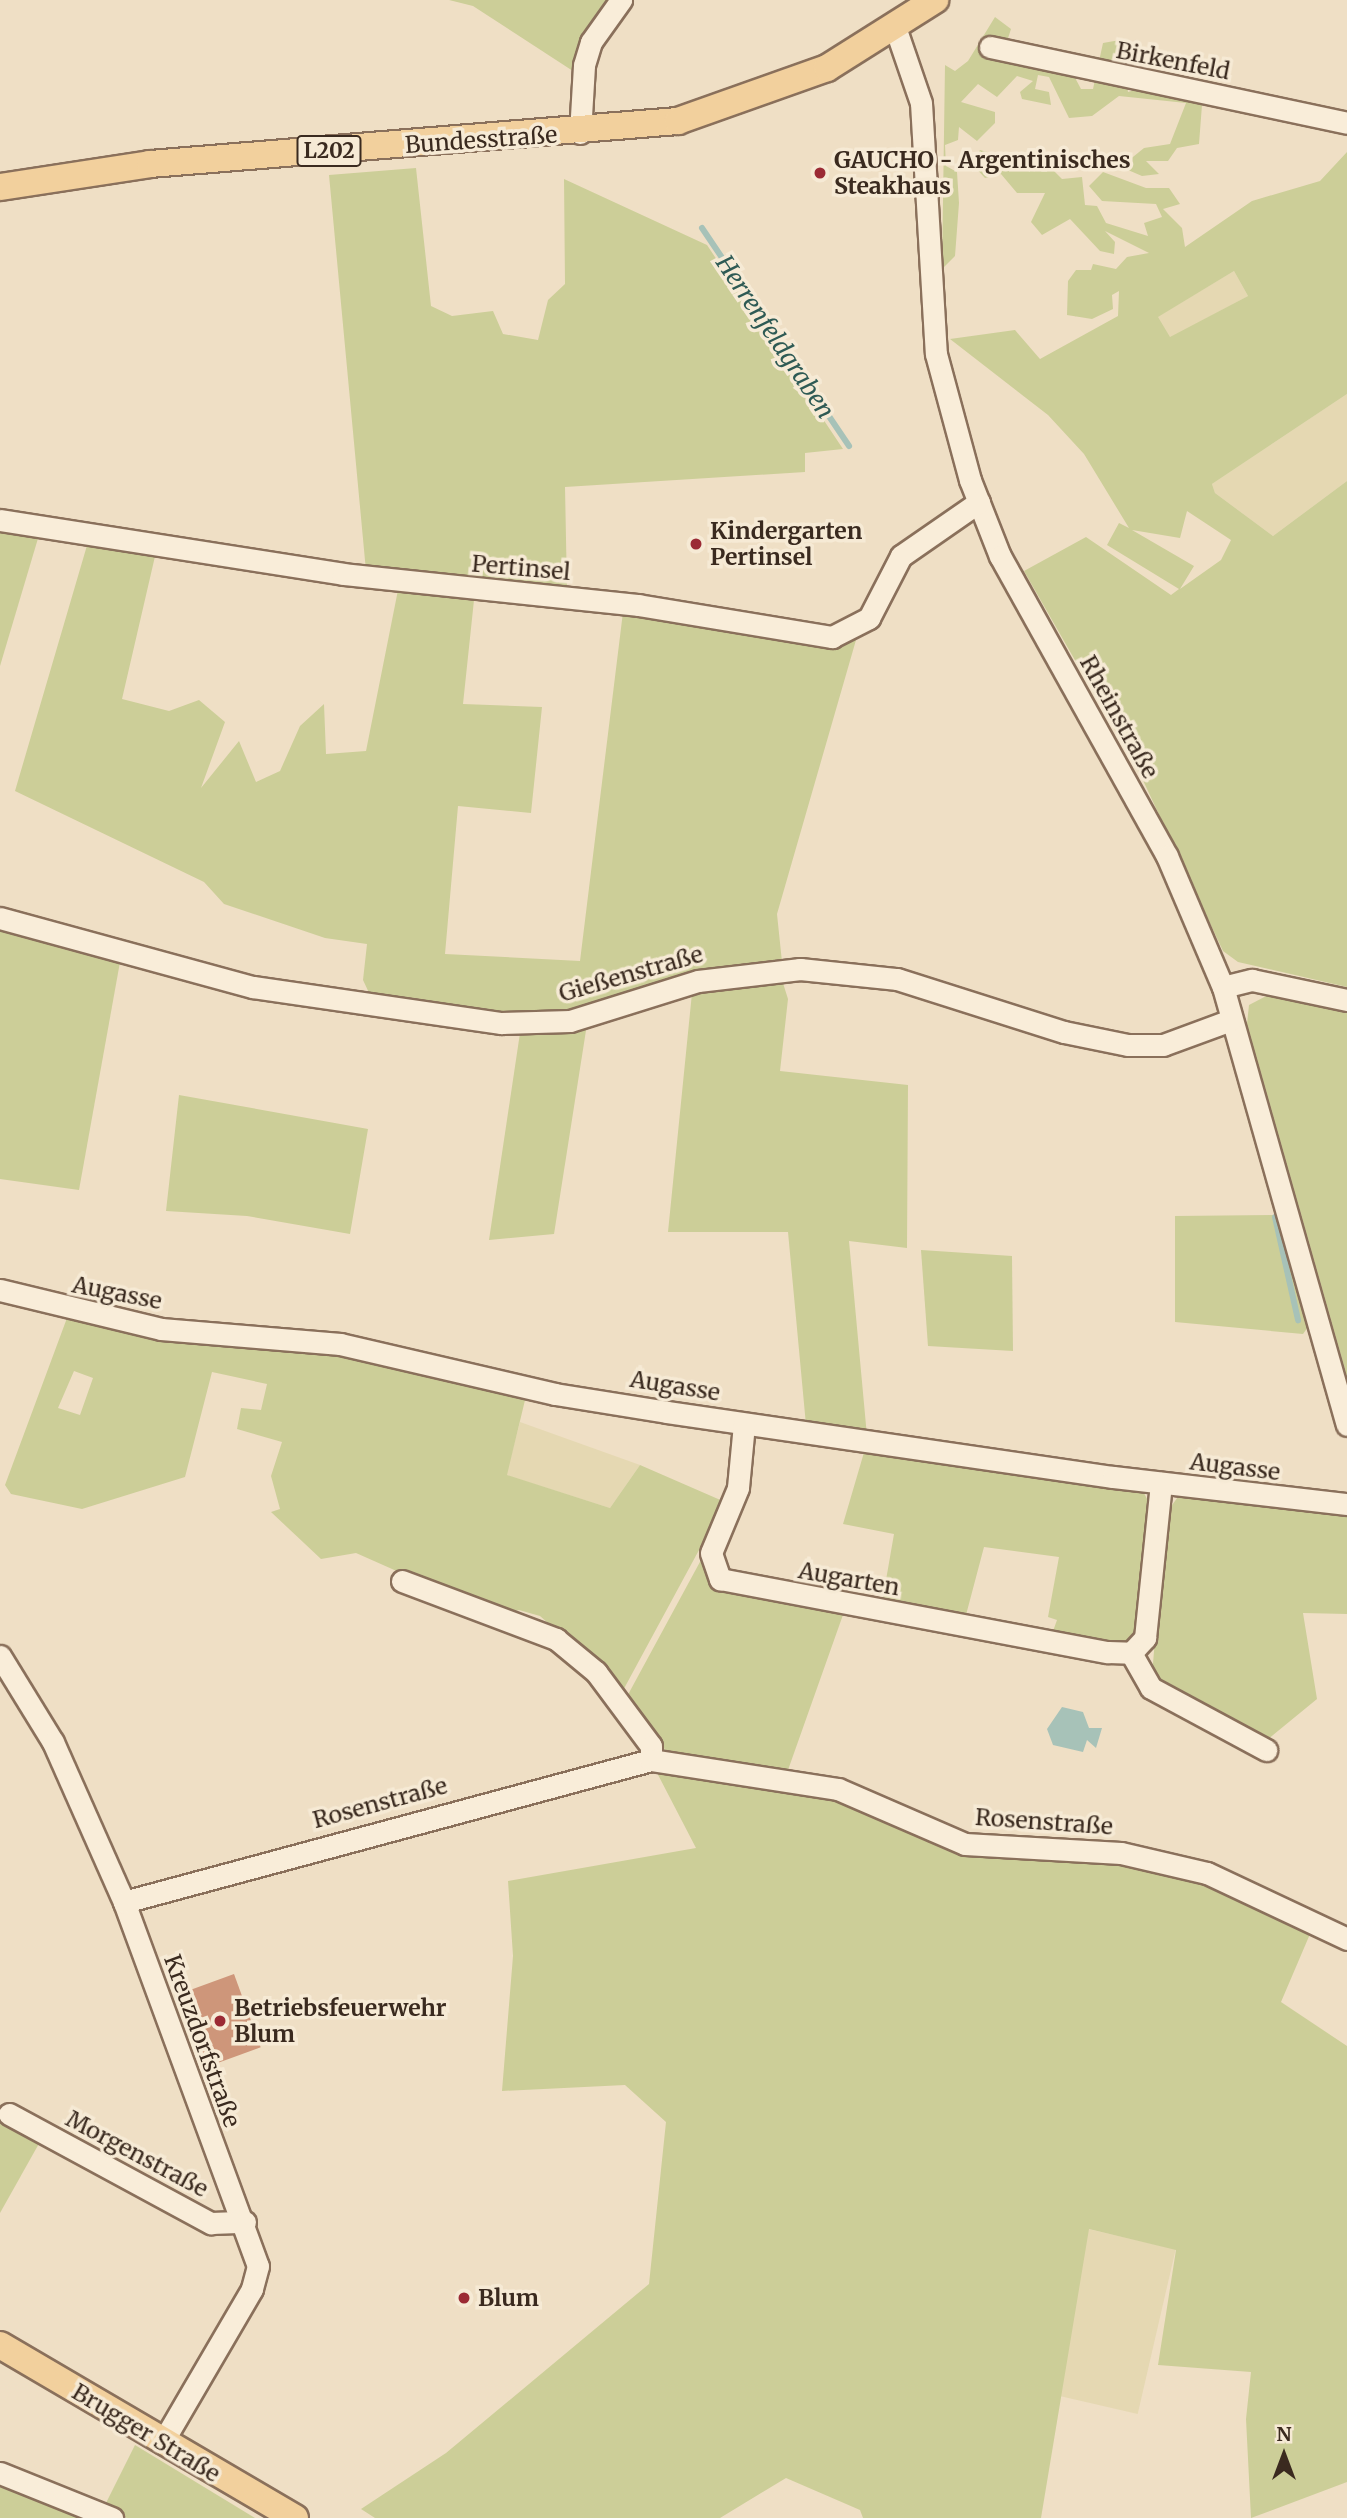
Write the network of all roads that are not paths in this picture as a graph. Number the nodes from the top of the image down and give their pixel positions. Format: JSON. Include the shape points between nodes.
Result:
{"nodes":[{"id":1,"x":621,"y":0,"type":"edge"},
{"id":2,"x":935,"y":0,"type":"edge"},
{"id":3,"x":895,"y":27,"type":"junction"},
{"id":4,"x":990,"y":47,"type":"dead end"},
{"id":5,"x":1347,"y":122,"type":"edge"},
{"id":6,"x":580,"y":133,"type":"junction"},
{"id":7,"x":0,"y":187,"type":"edge"},
{"id":8,"x":979,"y":502,"type":"junction"},
{"id":9,"x":0,"y":520,"type":"edge"},
{"id":10,"x":0,"y":918,"type":"edge"},
{"id":11,"x":1223,"y":986,"type":"junction"},
{"id":12,"x":1347,"y":1000,"type":"edge"},
{"id":13,"x":1231,"y":1020,"type":"junction"},
{"id":14,"x":0,"y":1290,"type":"edge"},
{"id":15,"x":744,"y":1424,"type":"junction"},
{"id":16,"x":1347,"y":1425,"type":"edge"},
{"id":17,"x":1161,"y":1483,"type":"junction"},
{"id":18,"x":1347,"y":1504,"type":"edge"},
{"id":19,"x":402,"y":1581,"type":"dead end"},
{"id":20,"x":1131,"y":1653,"type":"junction"},
{"id":21,"x":0,"y":1656,"type":"edge"},
{"id":22,"x":1266,"y":1749,"type":"dead end"},
{"id":23,"x":651,"y":1760,"type":"junction"},
{"id":24,"x":124,"y":1902,"type":"junction"},
{"id":25,"x":1347,"y":1938,"type":"edge"},
{"id":26,"x":9,"y":2114,"type":"dead end"},
{"id":27,"x":245,"y":2222,"type":"junction"},
{"id":28,"x":0,"y":2345,"type":"edge"},
{"id":29,"x":162,"y":2443,"type":"junction"},
{"id":30,"x":0,"y":2473,"type":"edge"},
{"id":31,"x":112,"y":2518,"type":"edge"},
{"id":32,"x":295,"y":2518,"type":"edge"}],
"edges":[{"from":1,"to":6,"type":"street","via":[[591,42],[584,65]]},
{"from":2,"to":3,"type":"main road","name":"Bundesstraße","number":"L202"},
{"from":3,"to":6,"type":"main road","name":"Bundesstraße","number":"L202","via":[[827,68],[737,103],[678,121]]},
{"from":3,"to":8,"type":"street","name":"Rheinstraße","via":[[921,103],[936,354]]},
{"from":4,"to":5,"type":"street","name":"Birkenfeld"},
{"from":6,"to":7,"type":"main road","name":"Bundesstraße","number":"L202","via":[[150,164]]},
{"from":8,"to":9,"type":"street","name":"Pertinsel","via":[[901,556],[869,618],[832,637],[638,605],[343,574]]},
{"from":8,"to":11,"type":"street","name":"Rheinstraße","via":[[1000,556],[1167,856]]},
{"from":10,"to":13,"type":"street","name":"Gießenstraße","via":[[253,987],[501,1023],[570,1021],[698,981],[800,969],[897,979],[1064,1032],[1128,1045],[1163,1045]]},
{"from":11,"to":12,"type":"street","via":[[1252,980]]},
{"from":11,"to":13,"type":"street","name":"Rheinstraße"},
{"from":13,"to":16,"type":"street","name":"Rheinstraße"},
{"from":14,"to":15,"type":"street","name":"Augasse","via":[[161,1329],[341,1344],[555,1394]]},
{"from":15,"to":17,"type":"street","name":"Augasse"},
{"from":15,"to":20,"type":"street","name":"Augarten","via":[[738,1489],[711,1553],[720,1579]]},
{"from":17,"to":18,"type":"street","name":"Augasse"},
{"from":17,"to":20,"type":"street","via":[[1145,1638]]},
{"from":19,"to":23,"type":"street","via":[[556,1639],[596,1672],[651,1746]]},
{"from":20,"to":22,"type":"street","via":[[1152,1688]]},
{"from":21,"to":24,"type":"street","name":"Kreuzdorfstraße","via":[[52,1742]]},
{"from":23,"to":24,"type":"street","name":"Rosenstraße"},
{"from":23,"to":25,"type":"street","name":"Rosenstraße","via":[[838,1789],[965,1844],[1121,1853],[1207,1873]]},
{"from":24,"to":27,"type":"street","name":"Kreuzdorfstraße"},
{"from":26,"to":27,"type":"street","name":"Morgenstraße","via":[[211,2223]]},
{"from":27,"to":29,"type":"street","name":"Kreuzdorfstraße","via":[[258,2266],[252,2289]]},
{"from":28,"to":29,"type":"main road","name":"Brugger Straße"},
{"from":29,"to":32,"type":"main road","name":"Brugger Straße"},
{"from":30,"to":31,"type":"street"}]}
